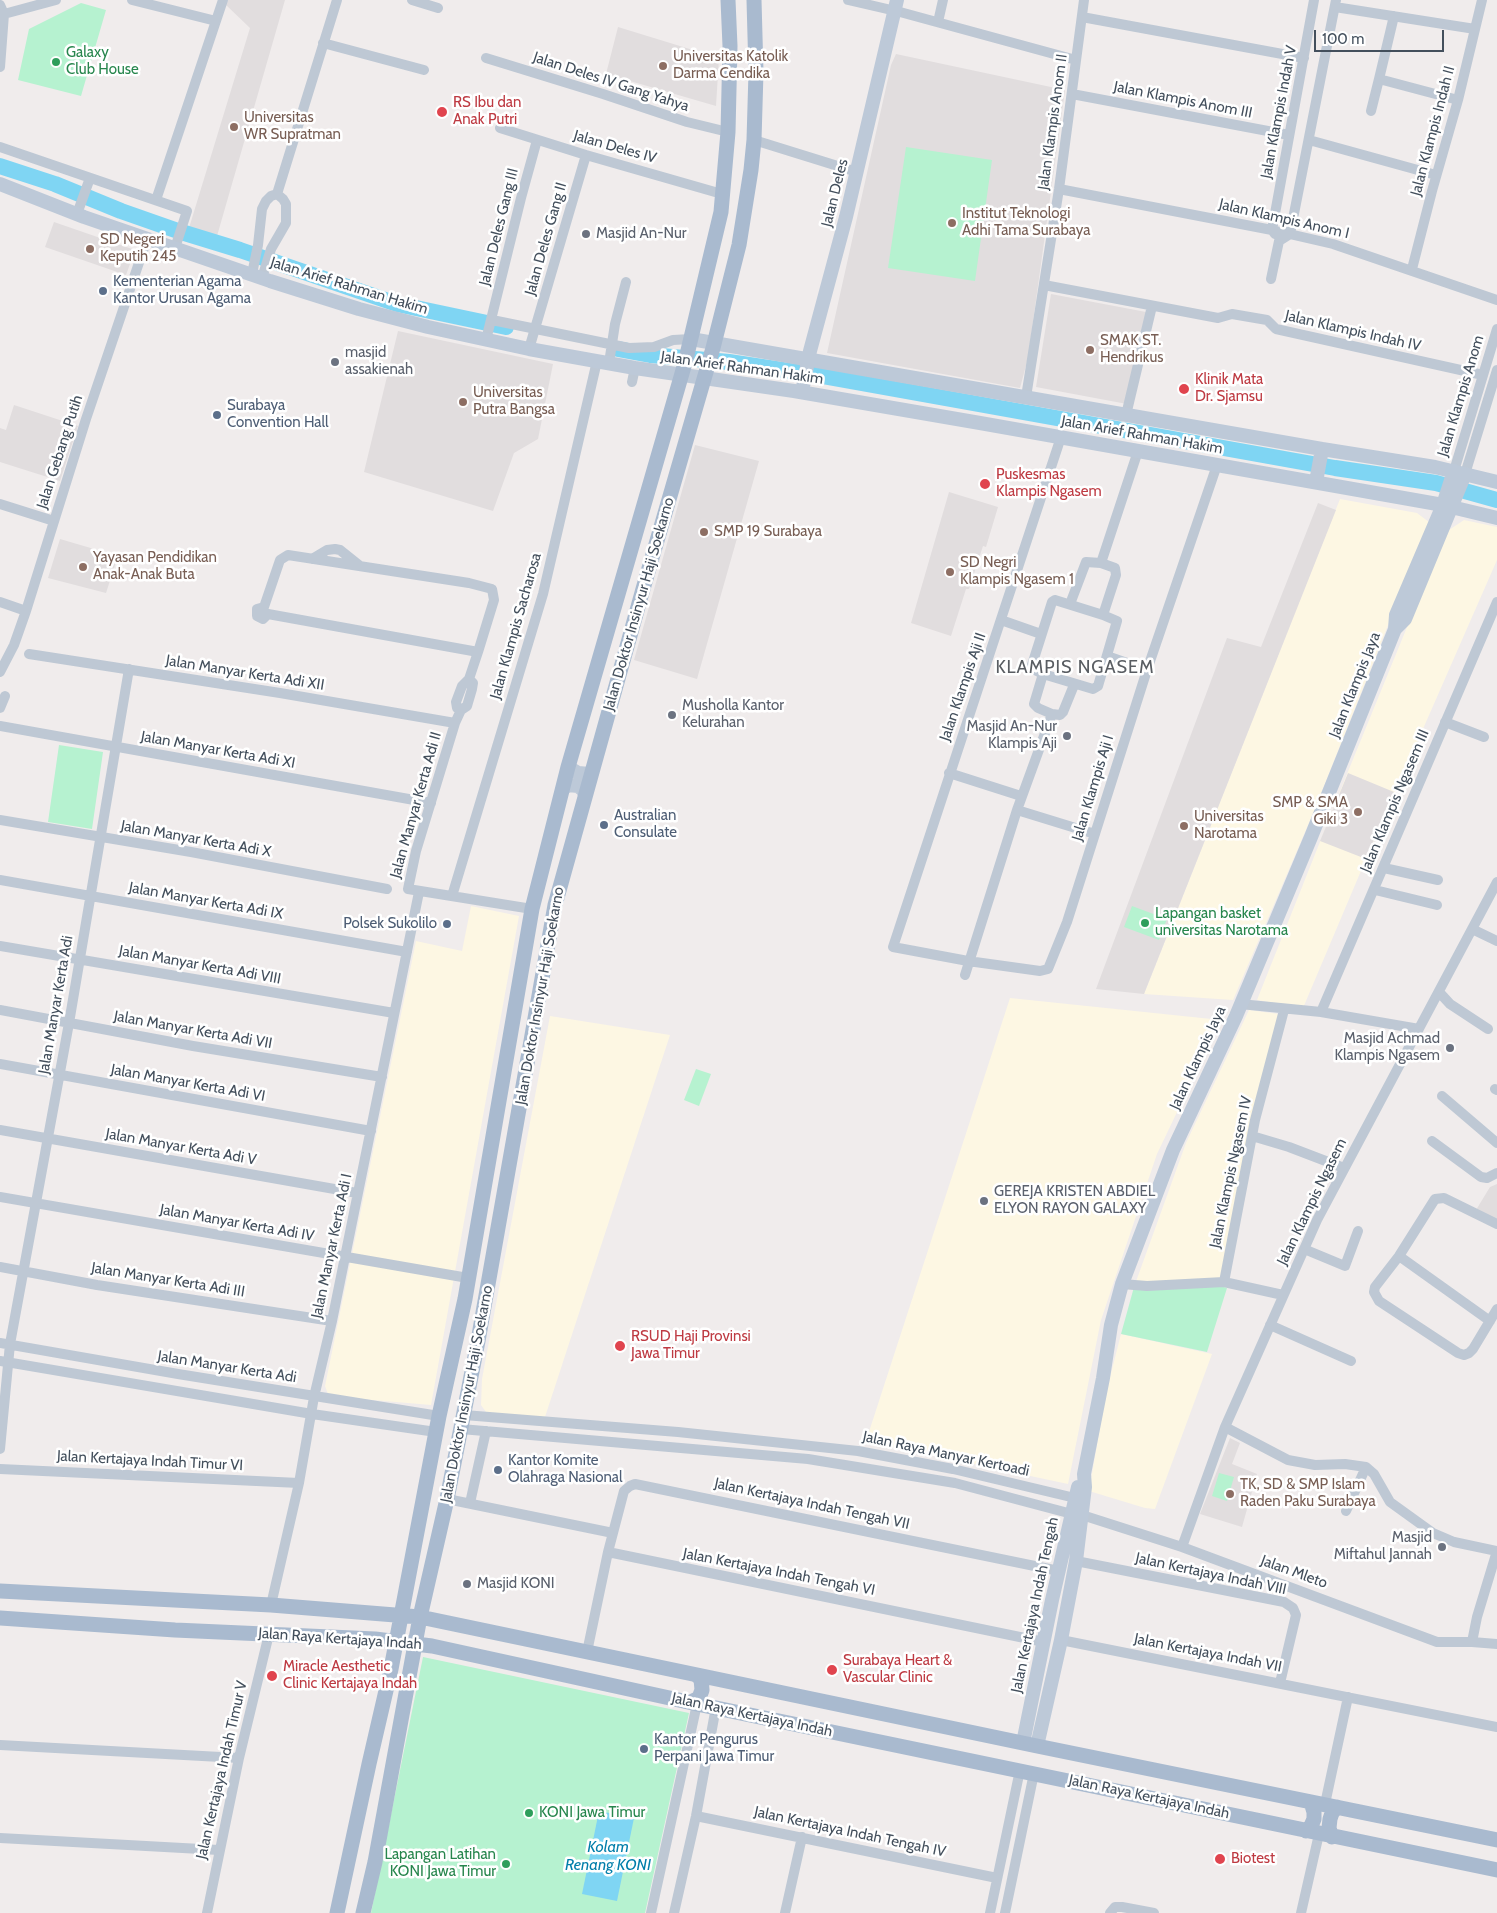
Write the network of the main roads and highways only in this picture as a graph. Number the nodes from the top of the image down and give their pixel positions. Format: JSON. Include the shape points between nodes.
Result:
{"nodes":[{"id":1,"x":728,"y":0,"type":"edge"},
{"id":2,"x":754,"y":0,"type":"edge"},
{"id":3,"x":896,"y":5,"type":"edge"},
{"id":4,"x":0,"y":184,"type":"edge"},
{"id":5,"x":690,"y":342,"type":"junction"},
{"id":6,"x":713,"y":346,"type":"junction"},
{"id":7,"x":807,"y":363,"type":"junction"},
{"id":8,"x":682,"y":368,"type":"junction"},
{"id":9,"x":706,"y":372,"type":"junction"},
{"id":10,"x":802,"y":388,"type":"junction"},
{"id":11,"x":1320,"y":455,"type":"junction"},
{"id":12,"x":1458,"y":476,"type":"junction"},
{"id":13,"x":1316,"y":480,"type":"junction"},
{"id":14,"x":1497,"y":482,"type":"edge"},
{"id":15,"x":1449,"y":503,"type":"junction"},
{"id":16,"x":1497,"y":518,"type":"edge"},
{"id":17,"x":568,"y":768,"type":"junction"},
{"id":18,"x":590,"y":774,"type":"junction"},
{"id":19,"x":563,"y":789,"type":"junction"},
{"id":20,"x":585,"y":795,"type":"junction"},
{"id":21,"x":467,"y":1285,"type":"junction"},
{"id":22,"x":487,"y":1289,"type":"junction"},
{"id":23,"x":1077,"y":1508,"type":"joint"},
{"id":24,"x":1073,"y":1537,"type":"junction"},
{"id":25,"x":0,"y":1591,"type":"edge"},
{"id":26,"x":402,"y":1614,"type":"junction"},
{"id":27,"x":420,"y":1617,"type":"junction"},
{"id":28,"x":0,"y":1618,"type":"edge"},
{"id":29,"x":396,"y":1642,"type":"junction"},
{"id":30,"x":416,"y":1644,"type":"junction"},
{"id":31,"x":696,"y":1675,"type":"junction"},
{"id":32,"x":729,"y":1681,"type":"junction"},
{"id":33,"x":694,"y":1703,"type":"junction"},
{"id":34,"x":720,"y":1708,"type":"junction"},
{"id":35,"x":1030,"y":1709,"type":"junction"},
{"id":36,"x":1044,"y":1712,"type":"junction"},
{"id":37,"x":1030,"y":1745,"type":"junction"},
{"id":38,"x":1324,"y":1804,"type":"junction"},
{"id":39,"x":1319,"y":1834,"type":"junction"},
{"id":40,"x":1497,"y":1840,"type":"edge"},
{"id":41,"x":375,"y":1862,"type":"junction"},
{"id":42,"x":1497,"y":1870,"type":"edge"},
{"id":43,"x":338,"y":1913,"type":"edge"},
{"id":44,"x":354,"y":1913,"type":"edge"},
{"id":45,"x":363,"y":1913,"type":"edge"}],
"edges":[{"from":1,"to":5,"type":"main road","name":"Jalan Doktor Insinyur Haji Soekarno","via":[[728,132],[721,212]]},
{"from":2,"to":6,"type":"main road","name":"Jalan Doktor Insinyur Haji Soekarno","via":[[754,140],[740,245]]},
{"from":3,"to":7,"type":"main road","name":"Jalan Deles"},
{"from":4,"to":8,"type":"main road","name":"Jalan Arief Rahman Hakim","via":[[82,210],[146,239],[176,245],[380,314],[532,336],[605,361],[634,375]]},
{"from":5,"to":6,"type":"main road","name":"Jalan Arief Rahman Hakim"},
{"from":5,"to":8,"type":"main road","name":"Jalan Doktor Insinyur Haji Soekarno"},
{"from":6,"to":7,"type":"main road","name":"Jalan Arief Rahman Hakim"},
{"from":6,"to":9,"type":"main road","name":"Jalan Doktor Insinyur Haji Soekarno"},
{"from":7,"to":10,"type":"main road","name":"Jalan Deles"},
{"from":7,"to":11,"type":"main road","name":"Jalan Arief Rahman Hakim","via":[[1026,396]]},
{"from":8,"to":9,"type":"main road","name":"Jalan Arief Rahman Hakim"},
{"from":8,"to":17,"type":"main road","name":"Jalan Doktor Insinyur Haji Soekarno"},
{"from":9,"to":10,"type":"main road","name":"Jalan Arief Rahman Hakim"},
{"from":9,"to":18,"type":"main road","name":"Jalan Doktor Insinyur Haji Soekarno"},
{"from":10,"to":13,"type":"main road","name":"Jalan Arief Rahman Hakim","via":[[1138,451]]},
{"from":11,"to":12,"type":"main road","name":"Jalan Arief Rahman Hakim"},
{"from":11,"to":13,"type":"main road"},
{"from":12,"to":14,"type":"main road","name":"Jalan Arief Rahman Hakim"},
{"from":12,"to":15,"type":"main road","name":"Jalan Klampis Jaya"},
{"from":13,"to":15,"type":"main road","name":"Jalan Arief Rahman Hakim"},
{"from":15,"to":16,"type":"main road","name":"Jalan Arief Rahman Hakim"},
{"from":15,"to":23,"type":"main road","name":"Jalan Klampis Jaya","via":[[1405,619],[1395,629],[1240,1004],[1173,1150],[1122,1284],[1111,1325],[1084,1474],[1085,1487]]},
{"from":17,"to":18,"type":"main road"},
{"from":17,"to":19,"type":"main road","name":"Jalan Doktor Insinyur Haji Soekarno"},
{"from":18,"to":20,"type":"main road","name":"Jalan Doktor Insinyur Haji Soekarno"},
{"from":19,"to":20,"type":"main road","via":[[568,785],[578,786]]},
{"from":19,"to":21,"type":"main road","name":"Jalan Doktor Insinyur Haji Soekarno","via":[[532,909]]},
{"from":20,"to":22,"type":"main road","name":"Jalan Doktor Insinyur Haji Soekarno","via":[[554,905]]},
{"from":21,"to":22,"type":"main road"},
{"from":21,"to":26,"type":"main road","name":"Jalan Doktor Insinyur Haji Soekarno"},
{"from":22,"to":27,"type":"main road","name":"Jalan Doktor Insinyur Haji Soekarno","via":[[447,1498]]},
{"from":23,"to":24,"type":"main road","name":"Jalan Kertajaya Indah Tengah"},
{"from":24,"to":35,"type":"main road","name":"Jalan Kertajaya Indah Tengah","via":[[1058,1571]]},
{"from":24,"to":36,"type":"main road","name":"Jalan Kertajaya Indah Tengah","via":[[1076,1561]]},
{"from":25,"to":26,"type":"main road","name":"Jalan Raya Kertajaya Indah"},
{"from":26,"to":27,"type":"main road","name":"Jalan Raya Kertajaya Indah"},
{"from":26,"to":29,"type":"main road","name":"Jalan Doktor Insinyur Haji Soekarno"},
{"from":27,"to":30,"type":"main road","name":"Jalan Doktor Insinyur Haji Soekarno"},
{"from":27,"to":31,"type":"main road","name":"Jalan Raya Kertajaya Indah"},
{"from":28,"to":29,"type":"main road","name":"Jalan Raya Kertajaya Indah"},
{"from":29,"to":30,"type":"main road","name":"Jalan Raya Kertajaya Indah"},
{"from":29,"to":43,"type":"main road","name":"Jalan Doktor Insinyur Haji Soekarno"},
{"from":30,"to":33,"type":"main road","name":"Jalan Raya Kertajaya Indah"},
{"from":30,"to":41,"type":"main road","name":"Jalan Doktor Insinyur Haji Soekarno"},
{"from":31,"to":32,"type":"main road","name":"Jalan Raya Kertajaya Indah"},
{"from":31,"to":33,"type":"main road","via":[[701,1680],[702,1690]]},
{"from":32,"to":34,"type":"main road","via":[[718,1695]]},
{"from":32,"to":37,"type":"main road","name":"Jalan Raya Kertajaya Indah"},
{"from":33,"to":34,"type":"main road","name":"Jalan Raya Kertajaya Indah"},
{"from":34,"to":39,"type":"main road","name":"Jalan Raya Kertajaya Indah"},
{"from":35,"to":36,"type":"main road"},
{"from":35,"to":37,"type":"main road","name":"Jalan Kertajaya Indah Tengah"},
{"from":36,"to":37,"type":"main road","name":"Jalan Kertajaya Indah Tengah"},
{"from":37,"to":38,"type":"main road","name":"Jalan Raya Kertajaya Indah"},
{"from":38,"to":39,"type":"main road","via":[[1314,1812],[1312,1826]]},
{"from":38,"to":39,"type":"main road","via":[[1332,1813],[1329,1828]]},
{"from":38,"to":40,"type":"main road","name":"Jalan Raya Kertajaya Indah"},
{"from":39,"to":42,"type":"main road","name":"Jalan Raya Kertajaya Indah"},
{"from":41,"to":44,"type":"main road","via":[[363,1874]]},
{"from":41,"to":45,"type":"main road","name":"Jalan Doktor Insinyur Haji Soekarno"}]}
